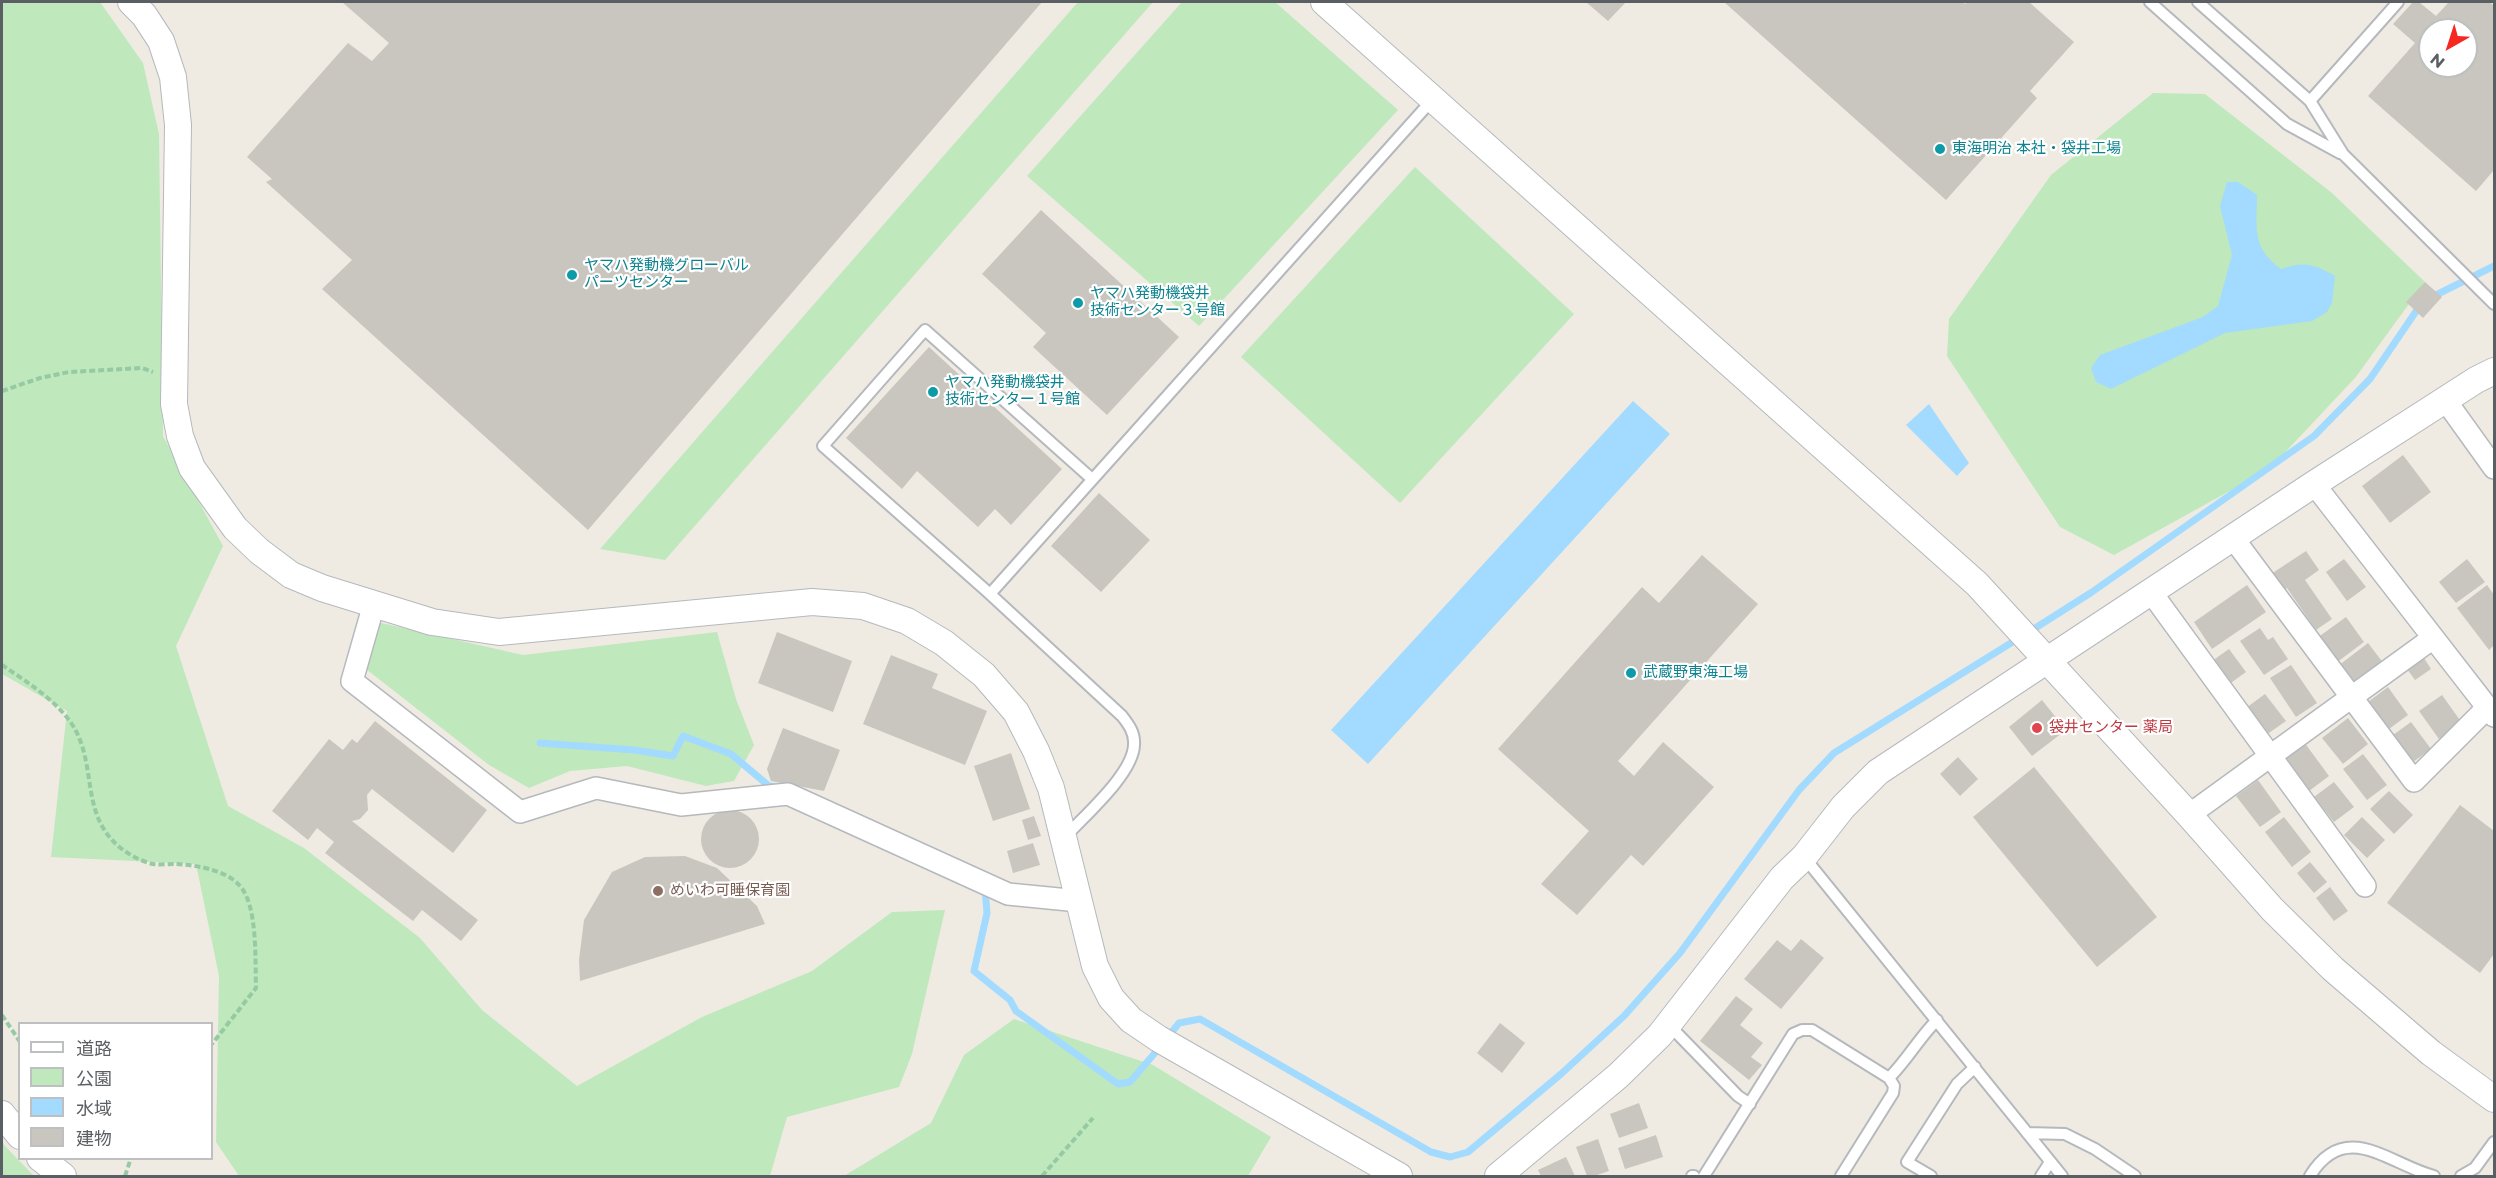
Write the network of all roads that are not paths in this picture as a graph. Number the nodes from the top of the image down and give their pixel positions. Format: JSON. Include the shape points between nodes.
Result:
{"nodes":[{"id":1,"x":131,"y":2,"type":"edge"},
{"id":2,"x":1324,"y":2,"type":"edge"},
{"id":3,"x":2150,"y":2,"type":"edge"},
{"id":4,"x":2198,"y":2,"type":"edge"},
{"id":5,"x":2398,"y":2,"type":"edge"},
{"id":6,"x":1433,"y":99,"type":"junction"},
{"id":7,"x":2310,"y":101,"type":"junction"},
{"id":8,"x":2343,"y":154,"type":"junction"},
{"id":9,"x":2494,"y":304,"type":"edge"},
{"id":10,"x":2494,"y":371,"type":"edge"},
{"id":11,"x":2446,"y":401,"type":"junction"},
{"id":12,"x":2494,"y":468,"type":"edge"},
{"id":13,"x":1092,"y":479,"type":"junction"},
{"id":14,"x":2314,"y":484,"type":"junction"},
{"id":15,"x":2233,"y":538,"type":"junction"},
{"id":16,"x":2151,"y":592,"type":"junction"},
{"id":17,"x":990,"y":594,"type":"junction"},
{"id":18,"x":374,"y":604,"type":"junction"},
{"id":19,"x":2433,"y":638,"type":"junction"},
{"id":20,"x":2047,"y":659,"type":"junction"},
{"id":21,"x":2352,"y":697,"type":"junction"},
{"id":22,"x":2491,"y":712,"type":"edge"},
{"id":23,"x":2271,"y":757,"type":"junction"},
{"id":24,"x":2189,"y":814,"type":"junction"},
{"id":25,"x":1064,"y":839,"type":"junction"},
{"id":26,"x":1804,"y":857,"type":"junction"},
{"id":27,"x":2365,"y":886,"type":"dead end"},
{"id":28,"x":1079,"y":901,"type":"junction"},
{"id":29,"x":1937,"y":1020,"type":"junction"},
{"id":30,"x":1669,"y":1024,"type":"junction"},
{"id":31,"x":1975,"y":1066,"type":"junction"},
{"id":32,"x":1889,"y":1078,"type":"junction"},
{"id":33,"x":2494,"y":1098,"type":"edge"},
{"id":34,"x":1750,"y":1104,"type":"junction"},
{"id":35,"x":2,"y":1114,"type":"edge"},
{"id":36,"x":2027,"y":1133,"type":"junction"},
{"id":37,"x":18,"y":1134,"type":"edge"},
{"id":38,"x":2494,"y":1142,"type":"edge"},
{"id":39,"x":43,"y":1160,"type":"edge"},
{"id":40,"x":2050,"y":1162,"type":"junction"},
{"id":41,"x":63,"y":1176,"type":"edge"},
{"id":42,"x":1399,"y":1176,"type":"edge"},
{"id":43,"x":1498,"y":1176,"type":"edge"},
{"id":44,"x":1704,"y":1176,"type":"edge"},
{"id":45,"x":1841,"y":1176,"type":"edge"},
{"id":46,"x":1931,"y":1176,"type":"edge"},
{"id":47,"x":2041,"y":1176,"type":"edge"},
{"id":48,"x":2062,"y":1176,"type":"edge"},
{"id":49,"x":2135,"y":1176,"type":"edge"},
{"id":50,"x":2310,"y":1176,"type":"edge"},
{"id":51,"x":2434,"y":1176,"type":"edge"},
{"id":52,"x":2461,"y":1176,"type":"edge"}],
"edges":[{"from":1,"to":18,"type":"street","via":[[161,41],[173,77],[178,125],[174,404],[192,468],[235,528],[291,575]]},
{"from":2,"to":6,"type":"street"},
{"from":3,"to":8,"type":"lane","via":[[2287,124]]},
{"from":4,"to":7,"type":"lane"},
{"from":5,"to":7,"type":"lane"},
{"from":6,"to":13,"type":"lane"},
{"from":6,"to":20,"type":"street","via":[[1977,584]]},
{"from":7,"to":8,"type":"lane"},
{"from":8,"to":9,"type":"lane"},
{"from":10,"to":11,"type":"street"},
{"from":11,"to":12,"type":"street"},
{"from":11,"to":14,"type":"street"},
{"from":13,"to":17,"type":"lane"},
{"from":13,"to":17,"type":"lane","via":[[925,330],[823,446]]},
{"from":14,"to":15,"type":"street"},
{"from":14,"to":19,"type":"street"},
{"from":15,"to":16,"type":"street"},
{"from":15,"to":21,"type":"street"},
{"from":16,"to":20,"type":"street"},
{"from":16,"to":23,"type":"street"},
{"from":17,"to":25,"type":"lane","via":[[1122,716],[1132,730],[1132,759]]},
{"from":18,"to":25,"type":"street","via":[[432,622],[500,632],[812,602],[863,606],[906,621],[944,643],[984,675],[1016,712],[1051,788]]},
{"from":18,"to":28,"type":"street","via":[[351,681],[520,812],[596,788],[681,805],[788,794],[1008,894]]},
{"from":19,"to":21,"type":"street"},
{"from":19,"to":22,"type":"street"},
{"from":20,"to":24,"type":"street"},
{"from":20,"to":26,"type":"street","via":[[1878,772],[1843,807]]},
{"from":21,"to":22,"type":"street","via":[[2414,782]]},
{"from":21,"to":23,"type":"street"},
{"from":23,"to":24,"type":"street"},
{"from":23,"to":27,"type":"street"},
{"from":24,"to":33,"type":"street","via":[[2272,909],[2334,969],[2431,1053]]},
{"from":25,"to":28,"type":"street"},
{"from":26,"to":29,"type":"lane"},
{"from":26,"to":30,"type":"street","via":[[1782,878]]},
{"from":28,"to":42,"type":"street","via":[[1095,966],[1111,998],[1131,1020]]},
{"from":29,"to":31,"type":"lane"},
{"from":29,"to":32,"type":"lane"},
{"from":30,"to":34,"type":"lane"},
{"from":30,"to":43,"type":"street","via":[[1618,1076]]},
{"from":31,"to":36,"type":"lane"},
{"from":31,"to":46,"type":"lane","via":[[1957,1084],[1907,1162]]},
{"from":32,"to":34,"type":"lane","via":[[1812,1030],[1802,1030],[1793,1034]]},
{"from":32,"to":45,"type":"lane","via":[[1893,1093]]},
{"from":34,"to":44,"type":"lane"},
{"from":35,"to":37,"type":"street"},
{"from":36,"to":40,"type":"lane"},
{"from":36,"to":49,"type":"lane","via":[[2065,1134]]},
{"from":38,"to":52,"type":"lane","via":[[2475,1168]]},
{"from":39,"to":41,"type":"street"},
{"from":40,"to":47,"type":"lane"},
{"from":40,"to":48,"type":"lane"},
{"from":50,"to":51,"type":"lane","via":[[2324,1159],[2356,1147],[2385,1154]]}]}
